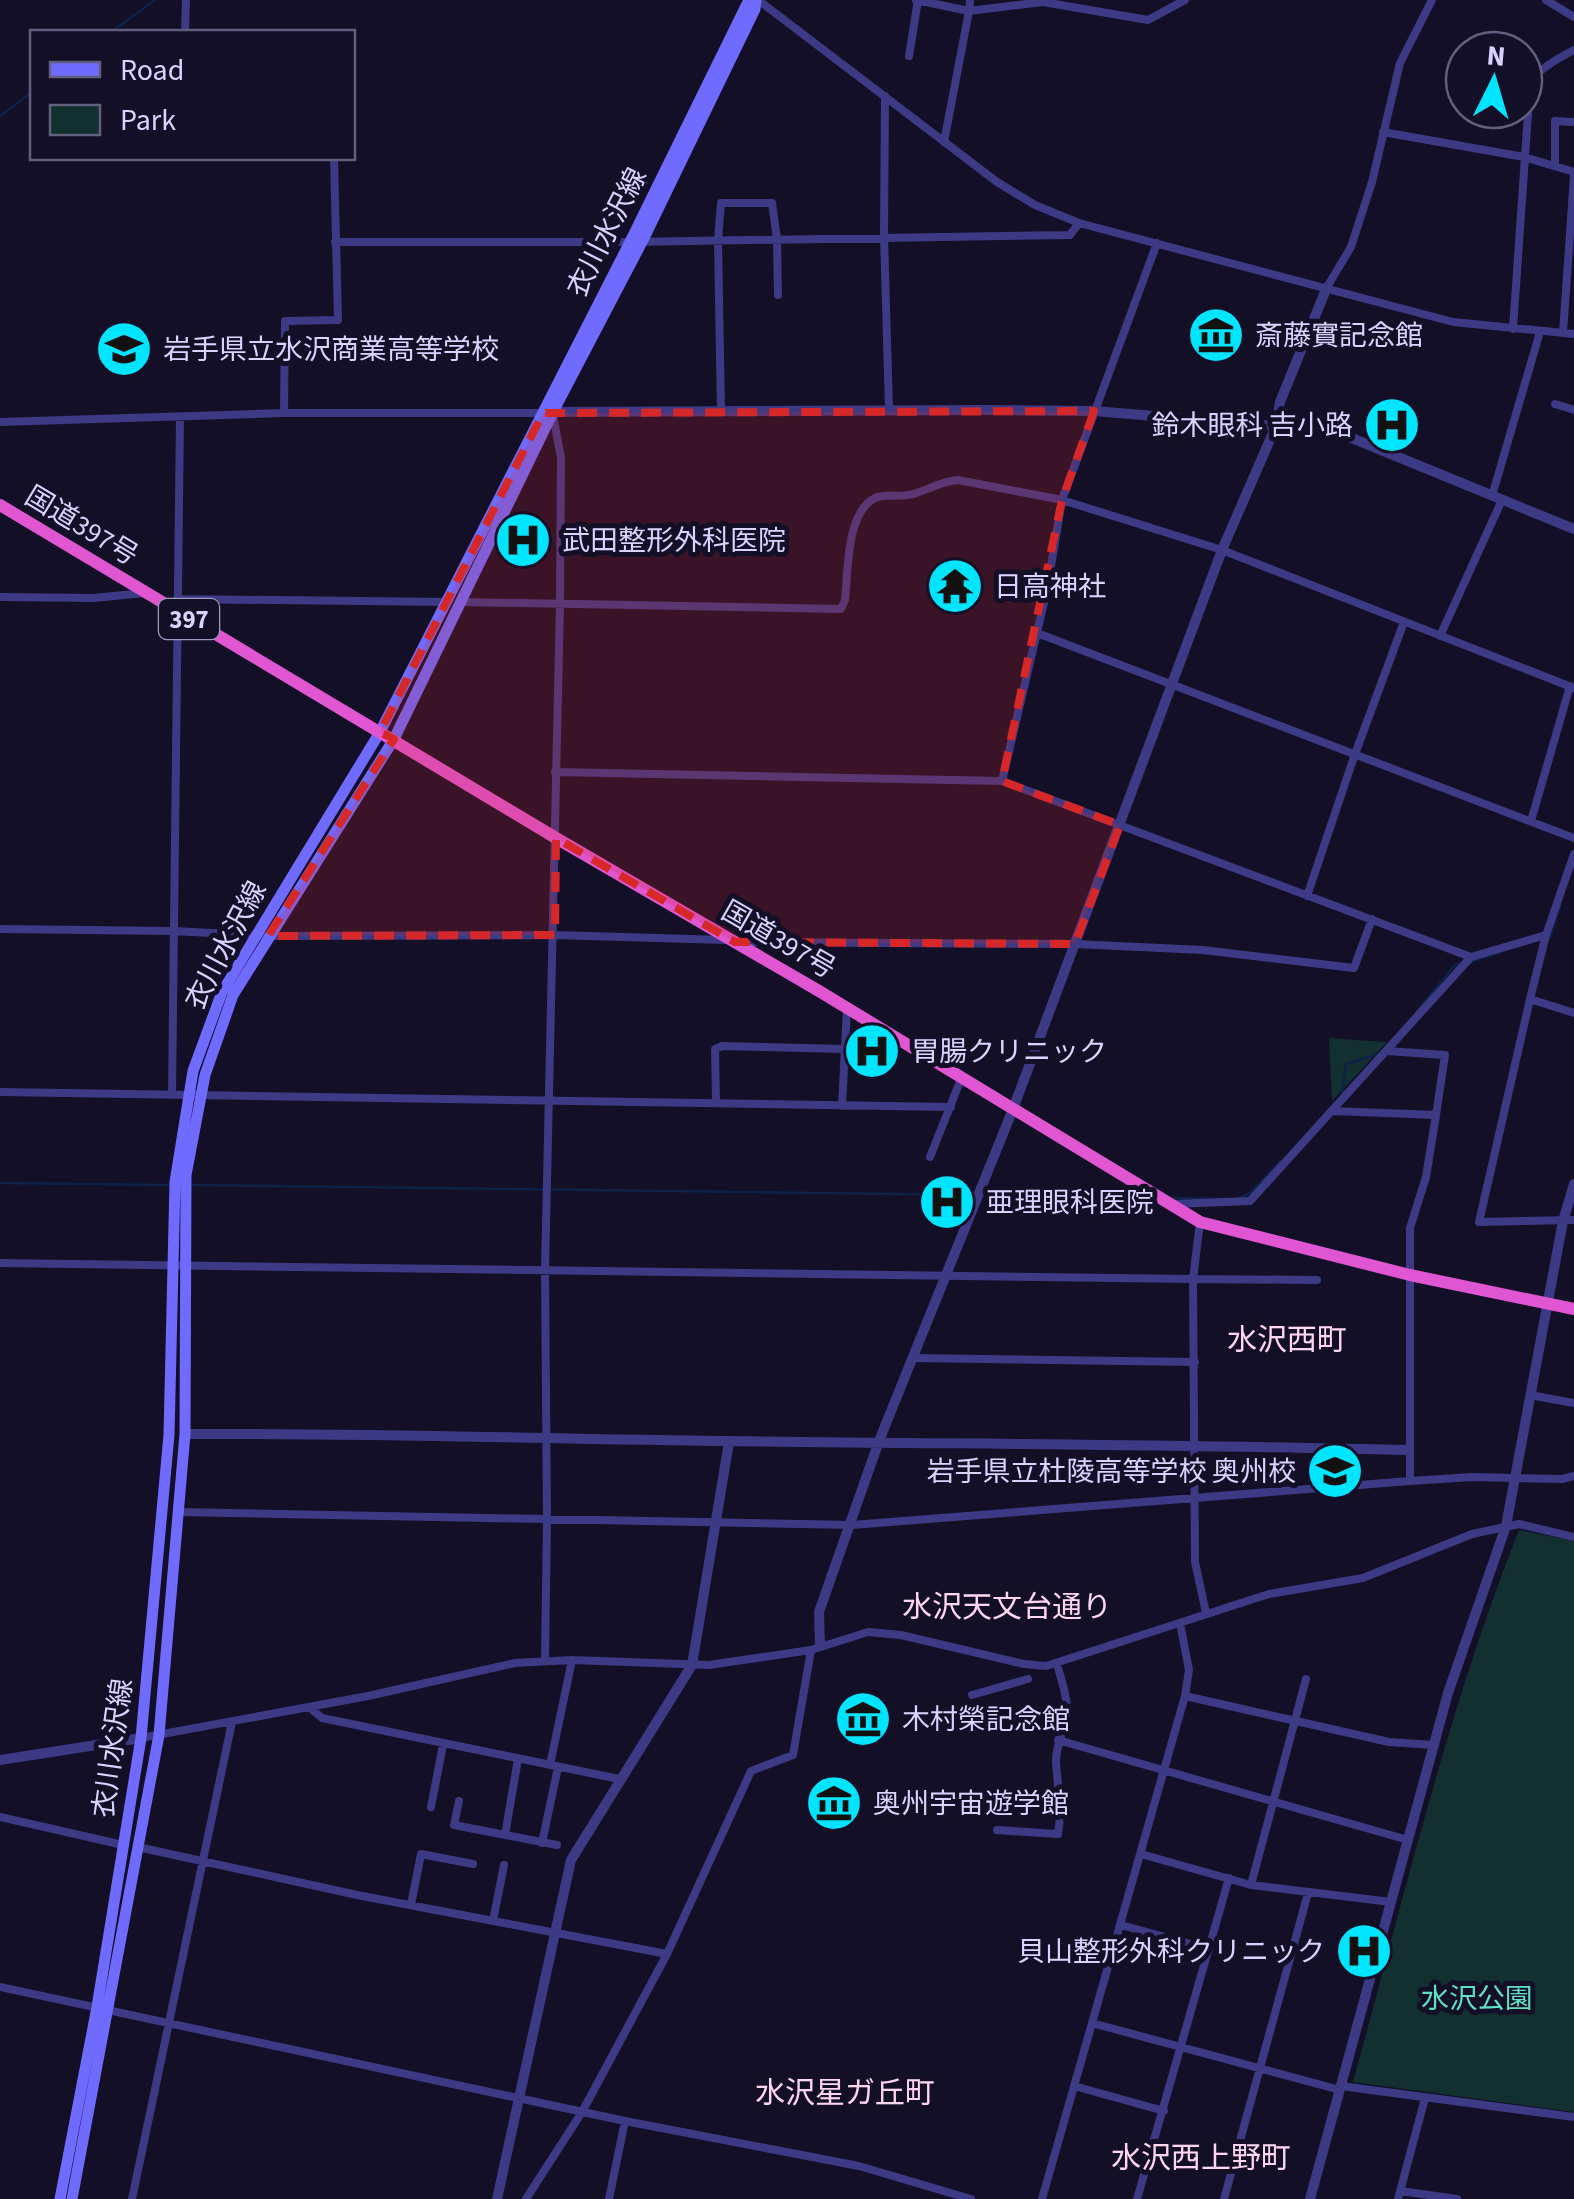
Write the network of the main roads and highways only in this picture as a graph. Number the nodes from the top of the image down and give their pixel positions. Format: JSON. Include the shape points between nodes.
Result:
{"nodes":[{"id":1,"x":756,"y":0,"type":"edge"},
{"id":2,"x":548,"y":412,"type":"junction"},
{"id":3,"x":0,"y":506,"type":"edge"},
{"id":4,"x":380,"y":732,"type":"junction"},
{"id":5,"x":394,"y":739,"type":"junction"},
{"id":6,"x":261,"y":936,"type":"junction"},
{"id":7,"x":180,"y":1264,"type":"junction"},
{"id":8,"x":1574,"y":1309,"type":"edge"},
{"id":9,"x":102,"y":2008,"type":"junction"},
{"id":10,"x":60,"y":2199,"type":"edge"},
{"id":11,"x":72,"y":2199,"type":"edge"}],
"edges":[{"from":1,"to":2,"type":"main road","name":"衣川水沢線"},
{"from":2,"to":4,"type":"main road","name":"衣川水沢線"},
{"from":2,"to":5,"type":"main road","name":"衣川水沢線"},
{"from":3,"to":4,"type":"highway","name":"国道397号","number":"397","via":[[178,606]]},
{"from":4,"to":5,"type":"highway","name":"国道397号","number":"397"},
{"from":4,"to":6,"type":"main road","name":"衣川水沢線"},
{"from":5,"to":6,"type":"main road","name":"衣川水沢線"},
{"from":5,"to":8,"type":"highway","name":"国道397号","number":"397","via":[[1200,1222]]},
{"from":6,"to":7,"type":"main road","name":"衣川水沢線","via":[[222,992],[193,1071],[195,1095],[175,1182]]},
{"from":7,"to":9,"type":"main road","name":"衣川水沢線","via":[[141,1738]]},
{"from":7,"to":9,"type":"main road","name":"衣川水沢線","via":[[185,1434],[159,1735]]},
{"from":9,"to":10,"type":"main road","name":"衣川水沢線"},
{"from":9,"to":11,"type":"main road","name":"衣川水沢線"}]}
